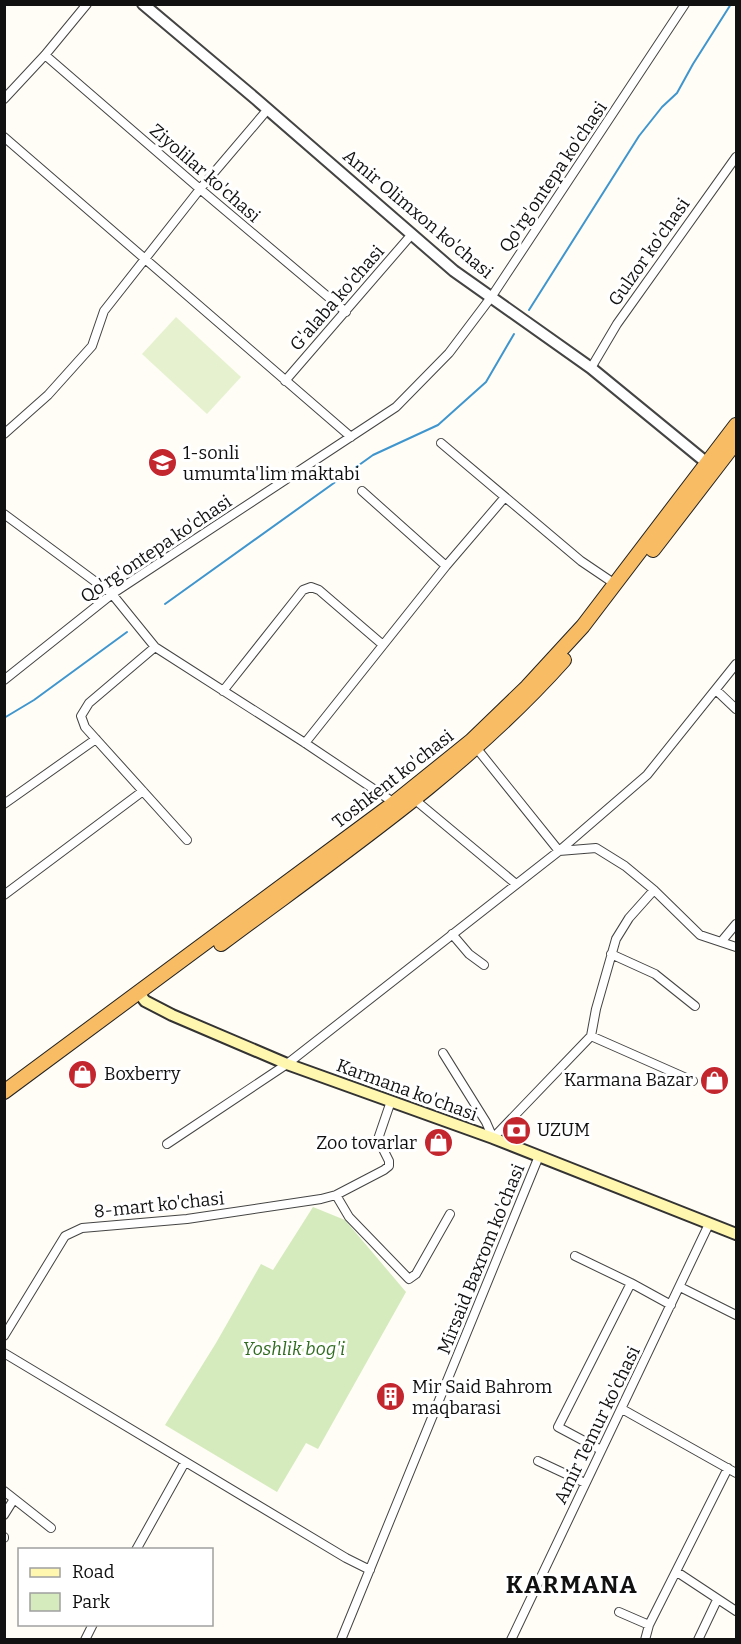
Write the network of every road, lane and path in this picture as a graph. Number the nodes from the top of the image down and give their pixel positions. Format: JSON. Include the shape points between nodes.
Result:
{"nodes":[{"id":1,"x":87,"y":4,"type":"edge"},
{"id":2,"x":142,"y":4,"type":"edge"},
{"id":3,"x":685,"y":4,"type":"edge"},
{"id":4,"x":45,"y":55,"type":"junction"},
{"id":5,"x":4,"y":99,"type":"edge"},
{"id":6,"x":267,"y":109,"type":"junction"},
{"id":7,"x":4,"y":137,"type":"edge"},
{"id":8,"x":736,"y":157,"type":"edge"},
{"id":9,"x":200,"y":189,"type":"junction"},
{"id":10,"x":412,"y":234,"type":"junction"},
{"id":11,"x":146,"y":258,"type":"junction"},
{"id":12,"x":492,"y":296,"type":"junction"},
{"id":13,"x":346,"y":312,"type":"junction"},
{"id":14,"x":591,"y":368,"type":"junction"},
{"id":15,"x":285,"y":381,"type":"junction"},
{"id":16,"x":736,"y":425,"type":"edge"},
{"id":17,"x":4,"y":434,"type":"edge"},
{"id":18,"x":351,"y":437,"type":"junction"},
{"id":19,"x":736,"y":442,"type":"edge"},
{"id":20,"x":441,"y":443,"type":"dead end"},
{"id":21,"x":711,"y":467,"type":"junction"},
{"id":22,"x":362,"y":492,"type":"dead end"},
{"id":23,"x":505,"y":497,"type":"junction"},
{"id":24,"x":4,"y":514,"type":"edge"},
{"id":25,"x":446,"y":566,"type":"junction"},
{"id":26,"x":615,"y":584,"type":"junction"},
{"id":27,"x":112,"y":594,"type":"junction"},
{"id":28,"x":383,"y":645,"type":"junction"},
{"id":29,"x":155,"y":647,"type":"junction"},
{"id":30,"x":736,"y":664,"type":"edge"},
{"id":31,"x":4,"y":680,"type":"edge"},
{"id":32,"x":716,"y":690,"type":"junction"},
{"id":33,"x":223,"y":691,"type":"junction"},
{"id":34,"x":736,"y":709,"type":"edge"},
{"id":35,"x":96,"y":739,"type":"junction"},
{"id":36,"x":305,"y":743,"type":"junction"},
{"id":37,"x":474,"y":745,"type":"junction"},
{"id":38,"x":142,"y":791,"type":"junction"},
{"id":39,"x":414,"y":799,"type":"junction"},
{"id":40,"x":4,"y":804,"type":"edge"},
{"id":41,"x":398,"y":806,"type":"junction"},
{"id":42,"x":187,"y":840,"type":"dead end"},
{"id":43,"x":559,"y":851,"type":"junction"},
{"id":44,"x":516,"y":884,"type":"junction"},
{"id":45,"x":654,"y":890,"type":"junction"},
{"id":46,"x":4,"y":895,"type":"edge"},
{"id":47,"x":736,"y":924,"type":"edge"},
{"id":48,"x":452,"y":934,"type":"junction"},
{"id":49,"x":721,"y":942,"type":"junction"},
{"id":50,"x":736,"y":947,"type":"edge"},
{"id":51,"x":611,"y":954,"type":"junction"},
{"id":52,"x":484,"y":965,"type":"dead end"},
{"id":53,"x":142,"y":997,"type":"junction"},
{"id":54,"x":695,"y":1006,"type":"dead end"},
{"id":55,"x":591,"y":1036,"type":"junction"},
{"id":56,"x":443,"y":1053,"type":"dead end"},
{"id":57,"x":287,"y":1064,"type":"junction"},
{"id":58,"x":693,"y":1081,"type":"dead end"},
{"id":59,"x":4,"y":1092,"type":"edge"},
{"id":60,"x":391,"y":1101,"type":"junction"},
{"id":61,"x":4,"y":1104,"type":"edge"},
{"id":62,"x":493,"y":1138,"type":"junction"},
{"id":63,"x":167,"y":1144,"type":"dead end"},
{"id":64,"x":539,"y":1156,"type":"junction"},
{"id":65,"x":336,"y":1195,"type":"junction"},
{"id":66,"x":450,"y":1214,"type":"dead end"},
{"id":67,"x":709,"y":1224,"type":"junction"},
{"id":68,"x":736,"y":1234,"type":"edge"},
{"id":69,"x":575,"y":1256,"type":"dead end"},
{"id":70,"x":631,"y":1283,"type":"junction"},
{"id":71,"x":680,"y":1287,"type":"junction"},
{"id":72,"x":671,"y":1305,"type":"junction"},
{"id":73,"x":736,"y":1315,"type":"edge"},
{"id":74,"x":4,"y":1336,"type":"edge"},
{"id":75,"x":4,"y":1353,"type":"edge"},
{"id":76,"x":622,"y":1409,"type":"junction"},
{"id":77,"x":601,"y":1450,"type":"junction"},
{"id":78,"x":538,"y":1461,"type":"dead end"},
{"id":79,"x":185,"y":1462,"type":"junction"},
{"id":80,"x":728,"y":1468,"type":"junction"},
{"id":81,"x":736,"y":1473,"type":"edge"},
{"id":82,"x":585,"y":1483,"type":"junction"},
{"id":83,"x":4,"y":1491,"type":"edge"},
{"id":84,"x":14,"y":1499,"type":"junction"},
{"id":85,"x":4,"y":1515,"type":"edge"},
{"id":86,"x":51,"y":1528,"type":"dead end"},
{"id":87,"x":137,"y":1548,"type":"edge"},
{"id":88,"x":370,"y":1570,"type":"junction"},
{"id":89,"x":677,"y":1572,"type":"junction"},
{"id":90,"x":717,"y":1600,"type":"junction"},
{"id":91,"x":736,"y":1611,"type":"edge"},
{"id":92,"x":620,"y":1612,"type":"dead end"},
{"id":93,"x":92,"y":1626,"type":"edge"},
{"id":94,"x":650,"y":1626,"type":"junction"},
{"id":95,"x":341,"y":1638,"type":"edge"},
{"id":96,"x":85,"y":1640,"type":"edge"},
{"id":97,"x":352,"y":1640,"type":"edge"},
{"id":98,"x":510,"y":1640,"type":"edge"},
{"id":99,"x":645,"y":1640,"type":"edge"},
{"id":100,"x":698,"y":1640,"type":"edge"}],
"edges":[{"from":1,"to":4,"type":"street"},
{"from":2,"to":6,"type":"street","name":"Amir Olimxon ko'chasi"},
{"from":3,"to":12,"type":"street","name":"Qo'rg'ontepa ko'chasi"},
{"from":4,"to":5,"type":"street"},
{"from":4,"to":9,"type":"street","name":"Ziyolilar ko'chasi"},
{"from":6,"to":9,"type":"street"},
{"from":6,"to":10,"type":"street","name":"Amir Olimxon ko'chasi"},
{"from":7,"to":11,"type":"street"},
{"from":8,"to":14,"type":"street","name":"Gulzor ko'chasi","via":[[617,324]]},
{"from":9,"to":11,"type":"street"},
{"from":9,"to":13,"type":"street","name":"Ziyolilar ko'chasi"},
{"from":10,"to":12,"type":"street","name":"Amir Olimxon ko'chasi"},
{"from":10,"to":13,"type":"street","name":"G'alaba ko'chasi"},
{"from":11,"to":15,"type":"street"},
{"from":11,"to":17,"type":"street","via":[[104,311],[92,346],[48,395]]},
{"from":12,"to":14,"type":"street","name":"Amir Olimxon ko'chasi"},
{"from":12,"to":18,"type":"street","name":"Qo'rg'ontepa ko'chasi","via":[[449,353],[396,407]]},
{"from":13,"to":15,"type":"street","name":"G'alaba ko'chasi"},
{"from":14,"to":21,"type":"street","name":"Amir Olimxon ko'chasi"},
{"from":15,"to":18,"type":"street"},
{"from":16,"to":21,"type":"highway","name":"Toshkent ko'chasi"},
{"from":18,"to":27,"type":"street","name":"Qo'rg'ontepa ko'chasi"},
{"from":19,"to":21,"type":"highway","name":"Toshkent ko'chasi"},
{"from":20,"to":23,"type":"street"},
{"from":21,"to":26,"type":"highway","name":"Toshkent ko'chasi"},
{"from":21,"to":37,"type":"highway","name":"Toshkent ko'chasi","via":[[589,632],[534,694]]},
{"from":22,"to":25,"type":"street"},
{"from":23,"to":25,"type":"street"},
{"from":23,"to":26,"type":"street","via":[[581,561]]},
{"from":24,"to":27,"type":"street"},
{"from":25,"to":28,"type":"street"},
{"from":26,"to":37,"type":"highway","name":"Toshkent ko'chasi","via":[[583,626]]},
{"from":27,"to":29,"type":"street"},
{"from":27,"to":31,"type":"street","name":"Qo'rg'ontepa ko'chasi"},
{"from":28,"to":33,"type":"street","via":[[311,587],[303,590]]},
{"from":28,"to":36,"type":"street"},
{"from":29,"to":33,"type":"street"},
{"from":29,"to":35,"type":"street","via":[[89,703],[81,716]]},
{"from":30,"to":32,"type":"street"},
{"from":32,"to":34,"type":"street"},
{"from":32,"to":43,"type":"street","via":[[648,775]]},
{"from":33,"to":36,"type":"street"},
{"from":35,"to":38,"type":"street"},
{"from":35,"to":40,"type":"street"},
{"from":36,"to":41,"type":"street"},
{"from":37,"to":39,"type":"highway","name":"Toshkent ko'chasi"},
{"from":37,"to":41,"type":"highway","name":"Toshkent ko'chasi"},
{"from":37,"to":43,"type":"street"},
{"from":38,"to":42,"type":"street"},
{"from":38,"to":46,"type":"street"},
{"from":39,"to":41,"type":"highway","name":"Toshkent ko'chasi"},
{"from":39,"to":44,"type":"street"},
{"from":41,"to":53,"type":"highway","name":"Toshkent ko'chasi"},
{"from":43,"to":44,"type":"street"},
{"from":43,"to":45,"type":"street","via":[[596,848]]},
{"from":44,"to":48,"type":"street"},
{"from":45,"to":49,"type":"street","via":[[700,935]]},
{"from":45,"to":51,"type":"street","via":[[629,918]]},
{"from":47,"to":49,"type":"street"},
{"from":48,"to":52,"type":"street"},
{"from":48,"to":57,"type":"street"},
{"from":49,"to":50,"type":"street"},
{"from":51,"to":54,"type":"street","via":[[655,974]]},
{"from":51,"to":55,"type":"street"},
{"from":53,"to":57,"type":"main road","name":"Karmana ko'chasi","via":[[172,1015]]},
{"from":53,"to":59,"type":"highway","name":"Toshkent ko'chasi"},
{"from":53,"to":61,"type":"highway","name":"Toshkent ko'chasi"},
{"from":55,"to":58,"type":"street"},
{"from":55,"to":62,"type":"street"},
{"from":56,"to":62,"type":"street"},
{"from":57,"to":60,"type":"main road","name":"Karmana ko'chasi"},
{"from":57,"to":63,"type":"street"},
{"from":60,"to":62,"type":"main road","name":"Karmana ko'chasi"},
{"from":60,"to":65,"type":"street","name":"8-mart ko'chasi","via":[[378,1139],[389,1166]]},
{"from":62,"to":64,"type":"main road","name":"Karmana ko'chasi"},
{"from":64,"to":67,"type":"main road","name":"Karmana ko'chasi"},
{"from":64,"to":88,"type":"street","name":"Mirsaid Baxrom ko'chasi"},
{"from":65,"to":66,"type":"street","via":[[349,1217],[409,1279],[416,1274]]},
{"from":65,"to":74,"type":"street","name":"8-mart ko'chasi","via":[[187,1220],[82,1228],[65,1236]]},
{"from":67,"to":68,"type":"main road","name":"Karmana ko'chasi"},
{"from":67,"to":71,"type":"street","name":"Amir Temur ko'chasi"},
{"from":69,"to":70,"type":"street"},
{"from":70,"to":72,"type":"street"},
{"from":70,"to":77,"type":"street","via":[[558,1427]]},
{"from":71,"to":72,"type":"street","name":"Amir Temur ko'chasi"},
{"from":71,"to":73,"type":"street"},
{"from":72,"to":76,"type":"street","name":"Amir Temur ko'chasi"},
{"from":75,"to":79,"type":"street"},
{"from":76,"to":77,"type":"street","name":"Amir Temur ko'chasi"},
{"from":76,"to":80,"type":"street"},
{"from":77,"to":82,"type":"street","name":"Amir Temur ko'chasi"},
{"from":78,"to":82,"type":"street"},
{"from":79,"to":87,"type":"street"},
{"from":79,"to":88,"type":"street"},
{"from":80,"to":81,"type":"street"},
{"from":80,"to":89,"type":"street"},
{"from":82,"to":98,"type":"street","name":"Amir Temur ko'chasi"},
{"from":83,"to":84,"type":"street"},
{"from":84,"to":85,"type":"street"},
{"from":84,"to":86,"type":"street"},
{"from":88,"to":95,"type":"street","name":"Mirsaid Baxrom ko'chasi"},
{"from":89,"to":90,"type":"street"},
{"from":89,"to":94,"type":"street"},
{"from":90,"to":91,"type":"street"},
{"from":90,"to":100,"type":"street"},
{"from":92,"to":94,"type":"street"},
{"from":93,"to":96,"type":"street"},
{"from":94,"to":99,"type":"street"},
{"from":95,"to":97,"type":"street"}]}
